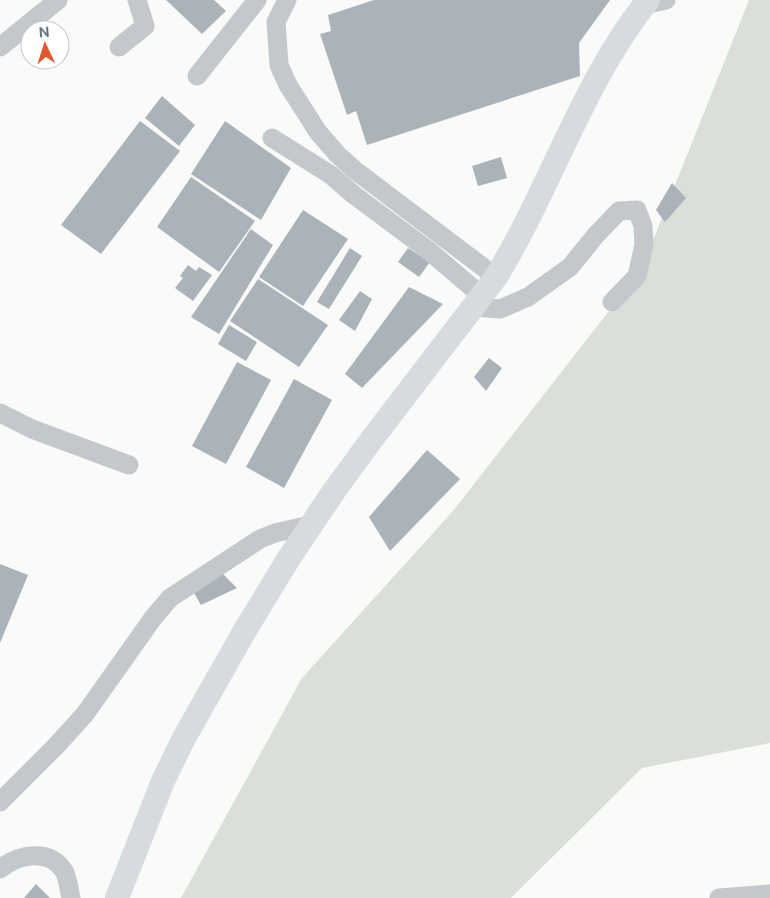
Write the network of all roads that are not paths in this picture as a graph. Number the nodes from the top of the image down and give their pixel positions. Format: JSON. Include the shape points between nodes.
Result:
{"nodes":[{"id":1,"x":58,"y":0,"type":"edge"},
{"id":2,"x":137,"y":0,"type":"edge"},
{"id":3,"x":257,"y":0,"type":"edge"},
{"id":4,"x":287,"y":0,"type":"edge"},
{"id":5,"x":653,"y":2,"type":"edge"},
{"id":6,"x":0,"y":46,"type":"edge"},
{"id":7,"x":119,"y":47,"type":"dead end"},
{"id":8,"x":197,"y":76,"type":"dead end"},
{"id":9,"x":272,"y":138,"type":"dead end"},
{"id":10,"x":496,"y":277,"type":"junction"},
{"id":11,"x":478,"y":301,"type":"junction"},
{"id":12,"x":612,"y":302,"type":"dead end"},
{"id":13,"x":0,"y":413,"type":"edge"},
{"id":14,"x":129,"y":465,"type":"dead end"},
{"id":15,"x":310,"y":525,"type":"junction"},
{"id":16,"x":0,"y":802,"type":"edge"},
{"id":17,"x":0,"y":869,"type":"edge"},
{"id":18,"x":770,"y":894,"type":"edge"},
{"id":19,"x":72,"y":898,"type":"edge"},
{"id":20,"x":117,"y":898,"type":"edge"},
{"id":21,"x":719,"y":898,"type":"edge"}],
"edges":[{"from":1,"to":6,"type":"street"},
{"from":2,"to":7,"type":"street","via":[[145,26]]},
{"from":3,"to":8,"type":"street"},
{"from":4,"to":10,"type":"street","via":[[276,22],[279,65],[318,132],[356,172]]},
{"from":5,"to":10,"type":"main road","via":[[618,45],[580,110]]},
{"from":9,"to":11,"type":"street","via":[[331,175],[428,250]]},
{"from":10,"to":11,"type":"main road"},
{"from":11,"to":12,"type":"street","via":[[500,309],[528,297],[570,267],[619,212],[637,210],[643,226],[644,245],[636,276]]},
{"from":11,"to":15,"type":"main road"},
{"from":13,"to":14,"type":"street","via":[[32,430]]},
{"from":15,"to":16,"type":"street","via":[[260,539],[170,598],[85,714]]},
{"from":15,"to":20,"type":"main road","via":[[184,738],[163,781]]},
{"from":17,"to":19,"type":"street","via":[[12,860],[33,855],[51,859],[64,871]]},
{"from":18,"to":21,"type":"street"}]}
